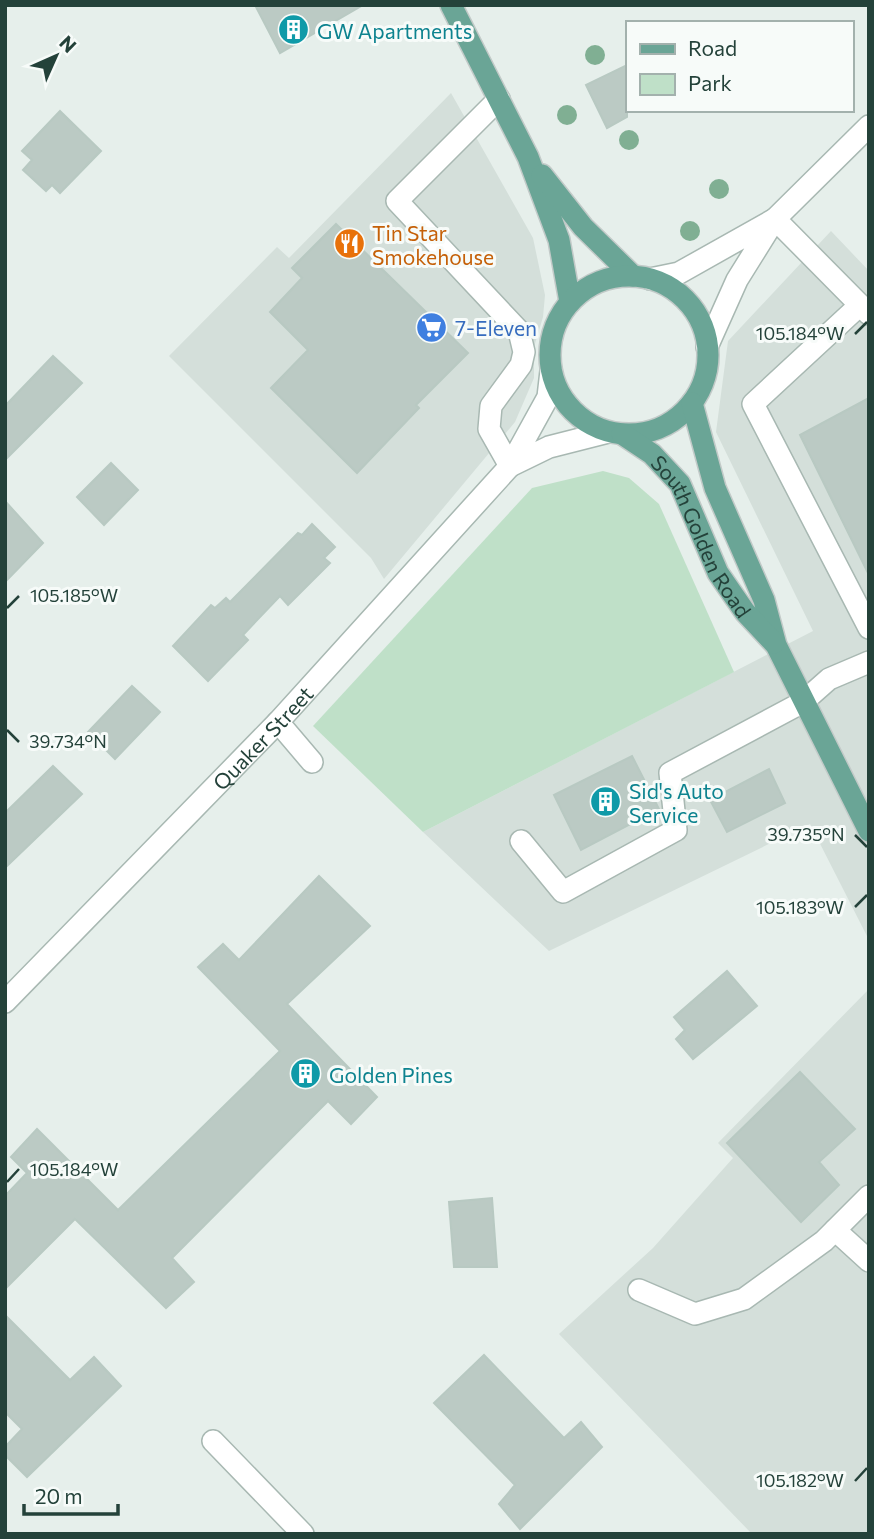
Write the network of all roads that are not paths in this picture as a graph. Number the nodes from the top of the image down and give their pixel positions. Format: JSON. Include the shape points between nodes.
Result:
{"nodes":[{"id":1,"x":451,"y":5,"type":"edge"},
{"id":2,"x":499,"y":99,"type":"junction"},
{"id":3,"x":869,"y":126,"type":"edge"},
{"id":4,"x":528,"y":157,"type":"junction"},
{"id":5,"x":775,"y":219,"type":"junction"},
{"id":6,"x":642,"y":278,"type":"junction"},
{"id":7,"x":570,"y":302,"type":"junction"},
{"id":8,"x":864,"y":310,"type":"edge"},
{"id":9,"x":707,"y":347,"type":"junction"},
{"id":10,"x":551,"y":371,"type":"junction"},
{"id":11,"x":692,"y":403,"type":"junction"},
{"id":12,"x":615,"y":433,"type":"junction"},
{"id":13,"x":510,"y":466,"type":"junction"},
{"id":14,"x":869,"y":628,"type":"edge"},
{"id":15,"x":776,"y":645,"type":"junction"},
{"id":16,"x":869,"y":662,"type":"edge"},
{"id":17,"x":803,"y":702,"type":"junction"},
{"id":18,"x":278,"y":723,"type":"junction"},
{"id":19,"x":312,"y":762,"type":"dead end"},
{"id":20,"x":869,"y":831,"type":"edge"},
{"id":21,"x":521,"y":841,"type":"dead end"},
{"id":22,"x":5,"y":1002,"type":"edge"},
{"id":23,"x":869,"y":1196,"type":"edge"},
{"id":24,"x":835,"y":1230,"type":"junction"},
{"id":25,"x":869,"y":1261,"type":"edge"},
{"id":26,"x":639,"y":1290,"type":"dead end"},
{"id":27,"x":213,"y":1441,"type":"dead end"},
{"id":28,"x":303,"y":1534,"type":"edge"}],
"edges":[{"from":1,"to":2,"type":"main road"},
{"from":2,"to":4,"type":"main road"},
{"from":2,"to":13,"type":"street","via":[[397,201],[519,331],[524,352],[521,365],[491,406],[489,429]]},
{"from":3,"to":5,"type":"street"},
{"from":4,"to":6,"type":"main road","via":[[583,227]]},
{"from":4,"to":7,"type":"main road","via":[[559,240]]},
{"from":5,"to":6,"type":"street","via":[[679,273]]},
{"from":5,"to":8,"type":"street"},
{"from":5,"to":9,"type":"street","via":[[737,280]]},
{"from":6,"to":7,"type":"main road","via":[[599,282]]},
{"from":6,"to":9,"type":"main road","via":[[683,298],[703,329]]},
{"from":7,"to":10,"type":"main road","via":[[557,322],[550,346]]},
{"from":8,"to":14,"type":"street","via":[[753,404]]},
{"from":9,"to":11,"type":"main road","via":[[702,386]]},
{"from":10,"to":12,"type":"main road","via":[[571,410]]},
{"from":10,"to":13,"type":"street","name":"Quaker Street","via":[[548,397]]},
{"from":11,"to":12,"type":"main road","via":[[661,428]]},
{"from":11,"to":15,"type":"main road","name":"South Golden Road","via":[[715,488],[764,600]]},
{"from":12,"to":13,"type":"street","name":"Quaker Street","via":[[549,447]]},
{"from":12,"to":15,"type":"main road","name":"South Golden Road","via":[[652,454],[680,484],[718,573]]},
{"from":13,"to":18,"type":"street","name":"Quaker Street"},
{"from":15,"to":17,"type":"main road","name":"South Golden Road"},
{"from":16,"to":17,"type":"street","via":[[829,679]]},
{"from":17,"to":20,"type":"main road","name":"South Golden Road"},
{"from":17,"to":21,"type":"street","via":[[670,773],[676,830],[563,892]]},
{"from":18,"to":19,"type":"street"},
{"from":18,"to":22,"type":"street","name":"Quaker Street"},
{"from":23,"to":24,"type":"street"},
{"from":24,"to":25,"type":"street"},
{"from":24,"to":26,"type":"street","via":[[744,1299],[695,1314]]},
{"from":27,"to":28,"type":"street"}]}
